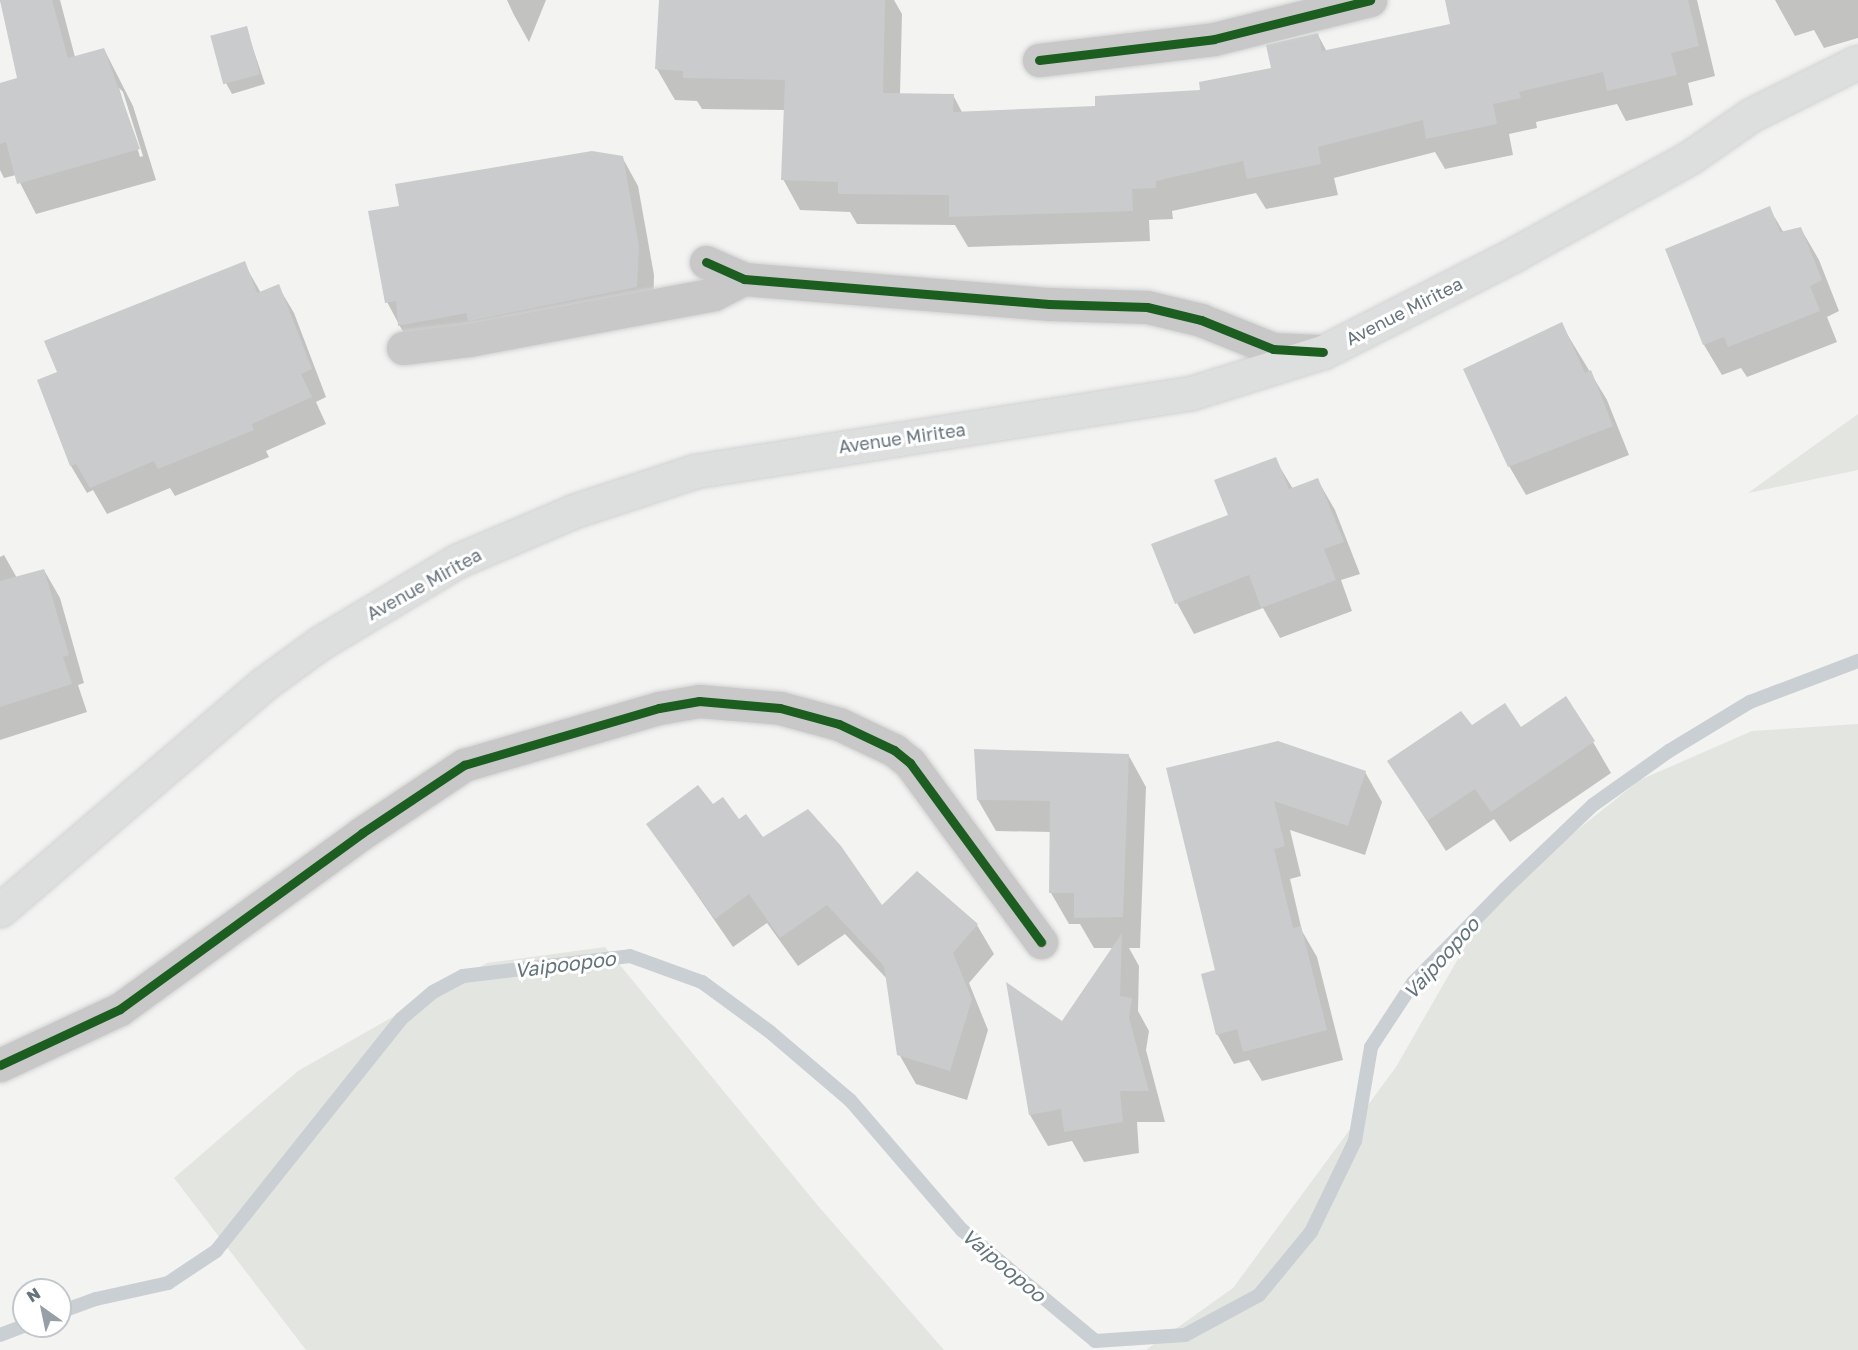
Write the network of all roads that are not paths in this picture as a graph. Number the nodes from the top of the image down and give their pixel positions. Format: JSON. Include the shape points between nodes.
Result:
{"nodes":[{"id":1,"x":1370,"y":0,"type":"edge"},
{"id":2,"x":1039,"y":60,"type":"dead end"},
{"id":3,"x":1858,"y":62,"type":"edge"},
{"id":4,"x":706,"y":262,"type":"dead end"},
{"id":5,"x":744,"y":279,"type":"junction"},
{"id":6,"x":403,"y":348,"type":"dead end"},
{"id":7,"x":1323,"y":351,"type":"junction"},
{"id":8,"x":0,"y":910,"type":"edge"},
{"id":9,"x":1041,"y":942,"type":"dead end"},
{"id":10,"x":0,"y":1065,"type":"edge"}],
"edges":[{"from":1,"to":2,"type":"street","via":[[1214,39]]},
{"from":3,"to":7,"type":"main road","name":"Avenue Miritea","via":[[1751,115],[1689,158],[1515,254]]},
{"from":4,"to":5,"type":"street"},
{"from":5,"to":6,"type":"street","via":[[714,294],[480,338]]},
{"from":5,"to":7,"type":"street","via":[[1049,304],[1147,307],[1202,320],[1273,349]]},
{"from":7,"to":8,"type":"main road","name":"Avenue Miritea","via":[[1180,395],[696,471],[574,511],[457,561],[320,643],[212,725]]},
{"from":9,"to":10,"type":"street","via":[[910,763],[894,750],[839,724],[780,708],[699,701],[659,708],[464,765],[362,833],[120,1009]]}]}
